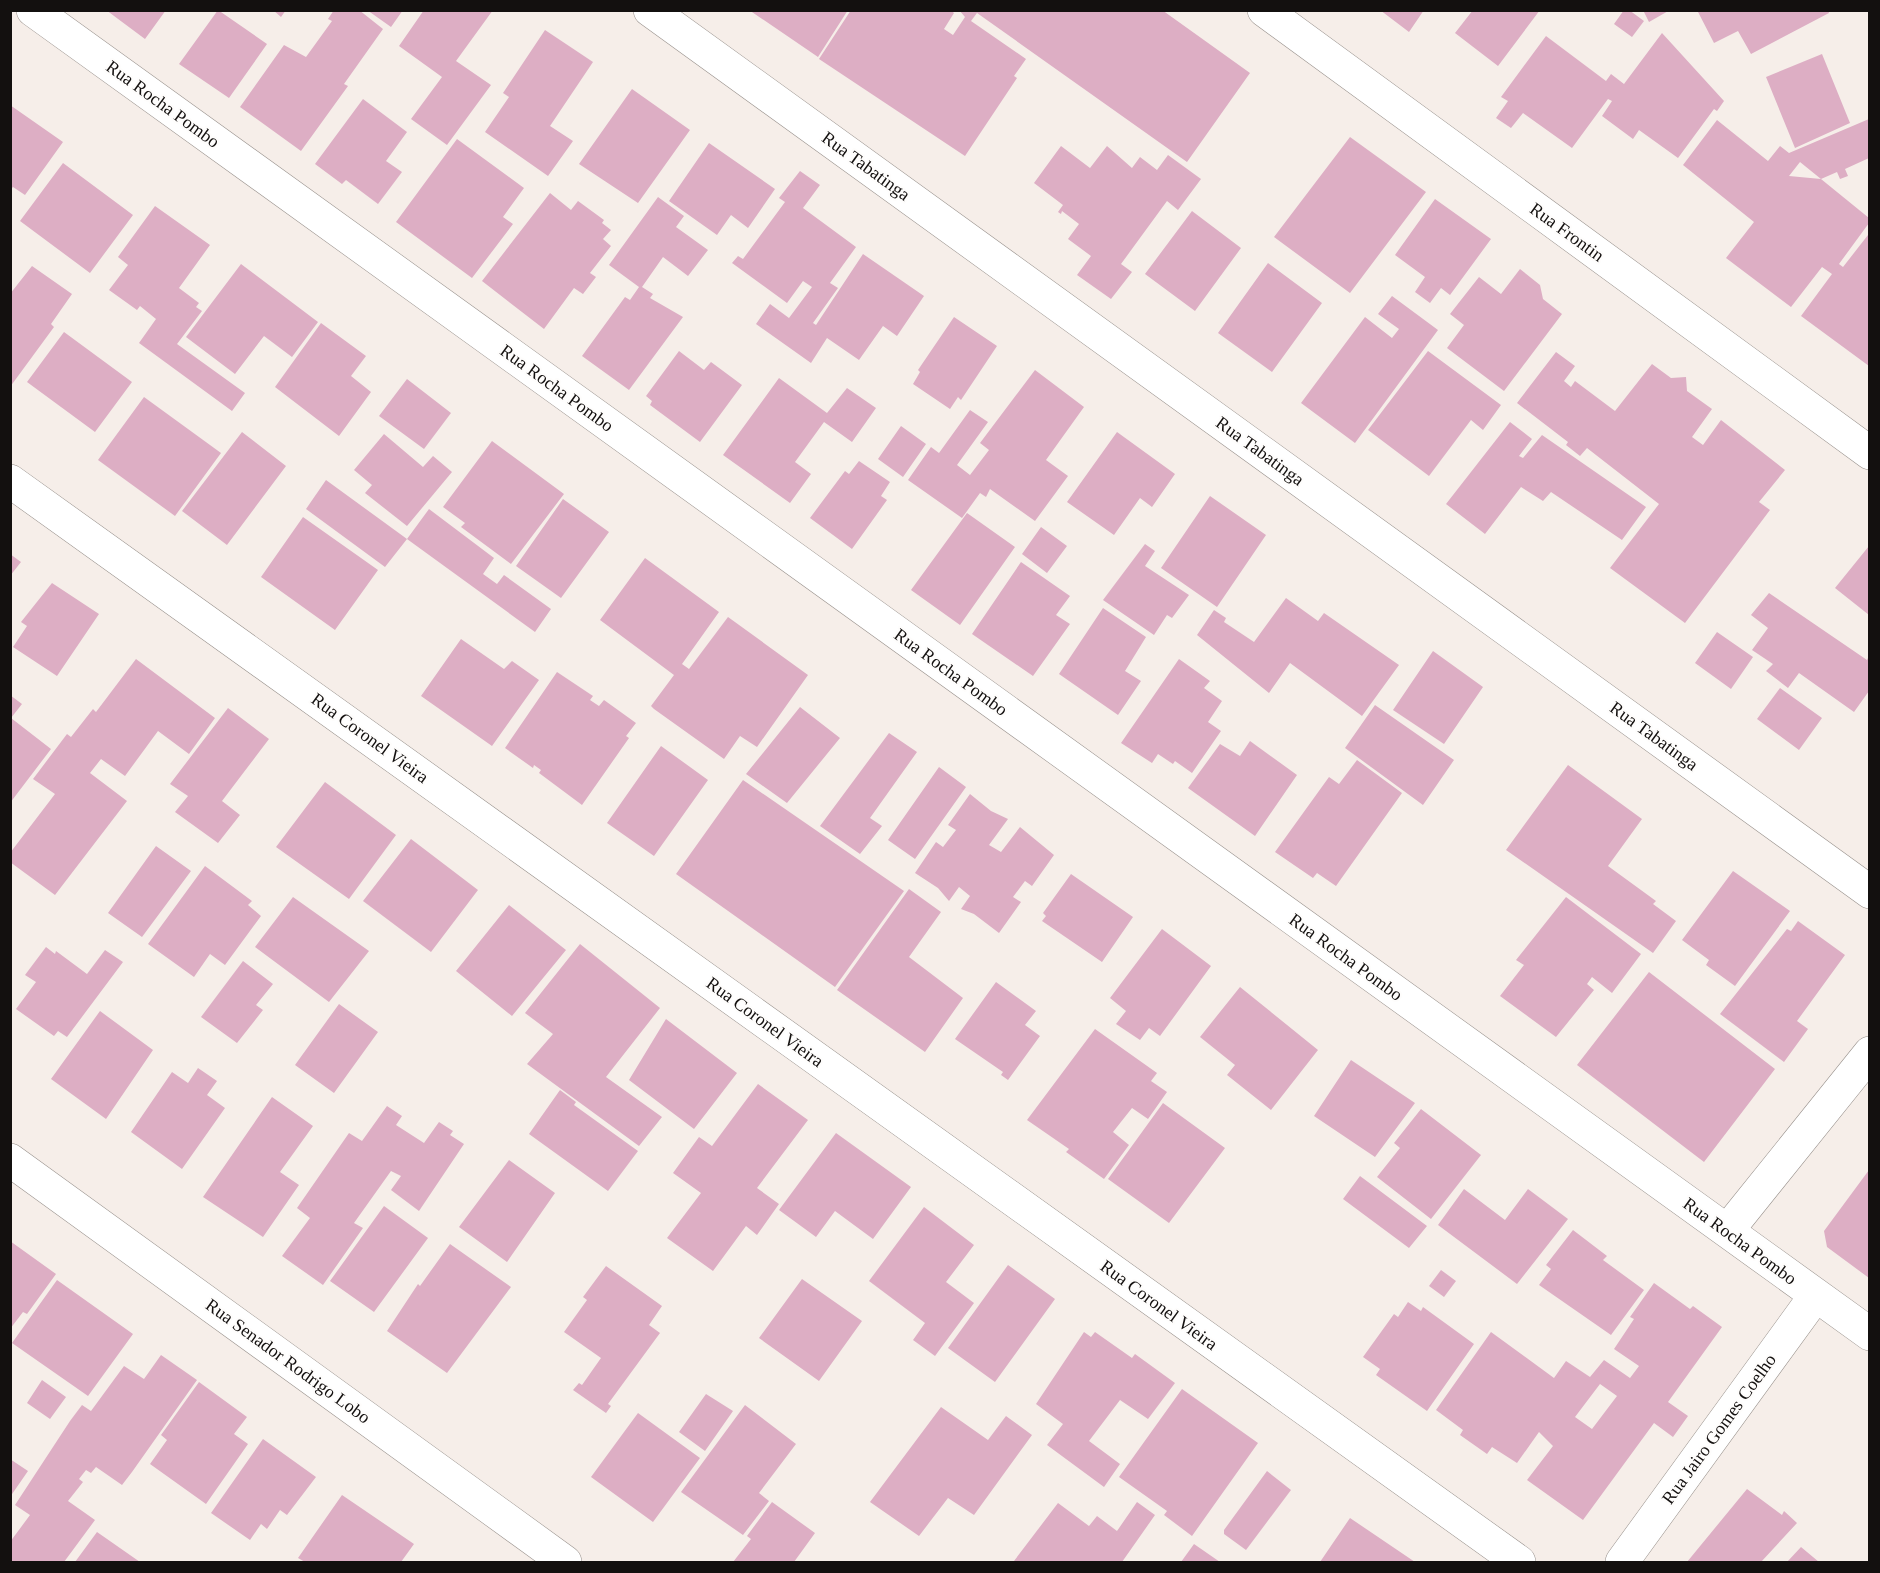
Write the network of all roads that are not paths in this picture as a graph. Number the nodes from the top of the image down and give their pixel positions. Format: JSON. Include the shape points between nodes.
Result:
{"nodes":[{"id":1,"x":33,"y":10,"type":"edge"},
{"id":2,"x":650,"y":10,"type":"edge"},
{"id":3,"x":1264,"y":10,"type":"edge"},
{"id":4,"x":1869,"y":453,"type":"edge"},
{"id":5,"x":10,"y":481,"type":"edge"},
{"id":6,"x":1869,"y":892,"type":"edge"},
{"id":7,"x":1869,"y":1053,"type":"edge"},
{"id":8,"x":10,"y":1160,"type":"edge"},
{"id":9,"x":1727,"y":1231,"type":"junction"},
{"id":10,"x":1816,"y":1295,"type":"junction"},
{"id":11,"x":1869,"y":1335,"type":"edge"},
{"id":12,"x":565,"y":1563,"type":"edge"},
{"id":13,"x":1518,"y":1563,"type":"edge"},
{"id":14,"x":1622,"y":1563,"type":"edge"}],
"edges":[{"from":1,"to":9,"type":"street","name":"Rua Rocha Pombo"},
{"from":2,"to":6,"type":"street","name":"Rua Tabatinga"},
{"from":3,"to":4,"type":"street","name":"Rua Frontin"},
{"from":5,"to":13,"type":"street","name":"Rua Coronel Vieira"},
{"from":7,"to":9,"type":"street"},
{"from":8,"to":12,"type":"street","name":"Rua Senador Rodrigo Lobo"},
{"from":9,"to":10,"type":"street","name":"Rua Rocha Pombo"},
{"from":10,"to":11,"type":"street","name":"Rua Rocha Pombo"},
{"from":10,"to":14,"type":"street","name":"Rua Jairo Gomes Coelho"}]}
